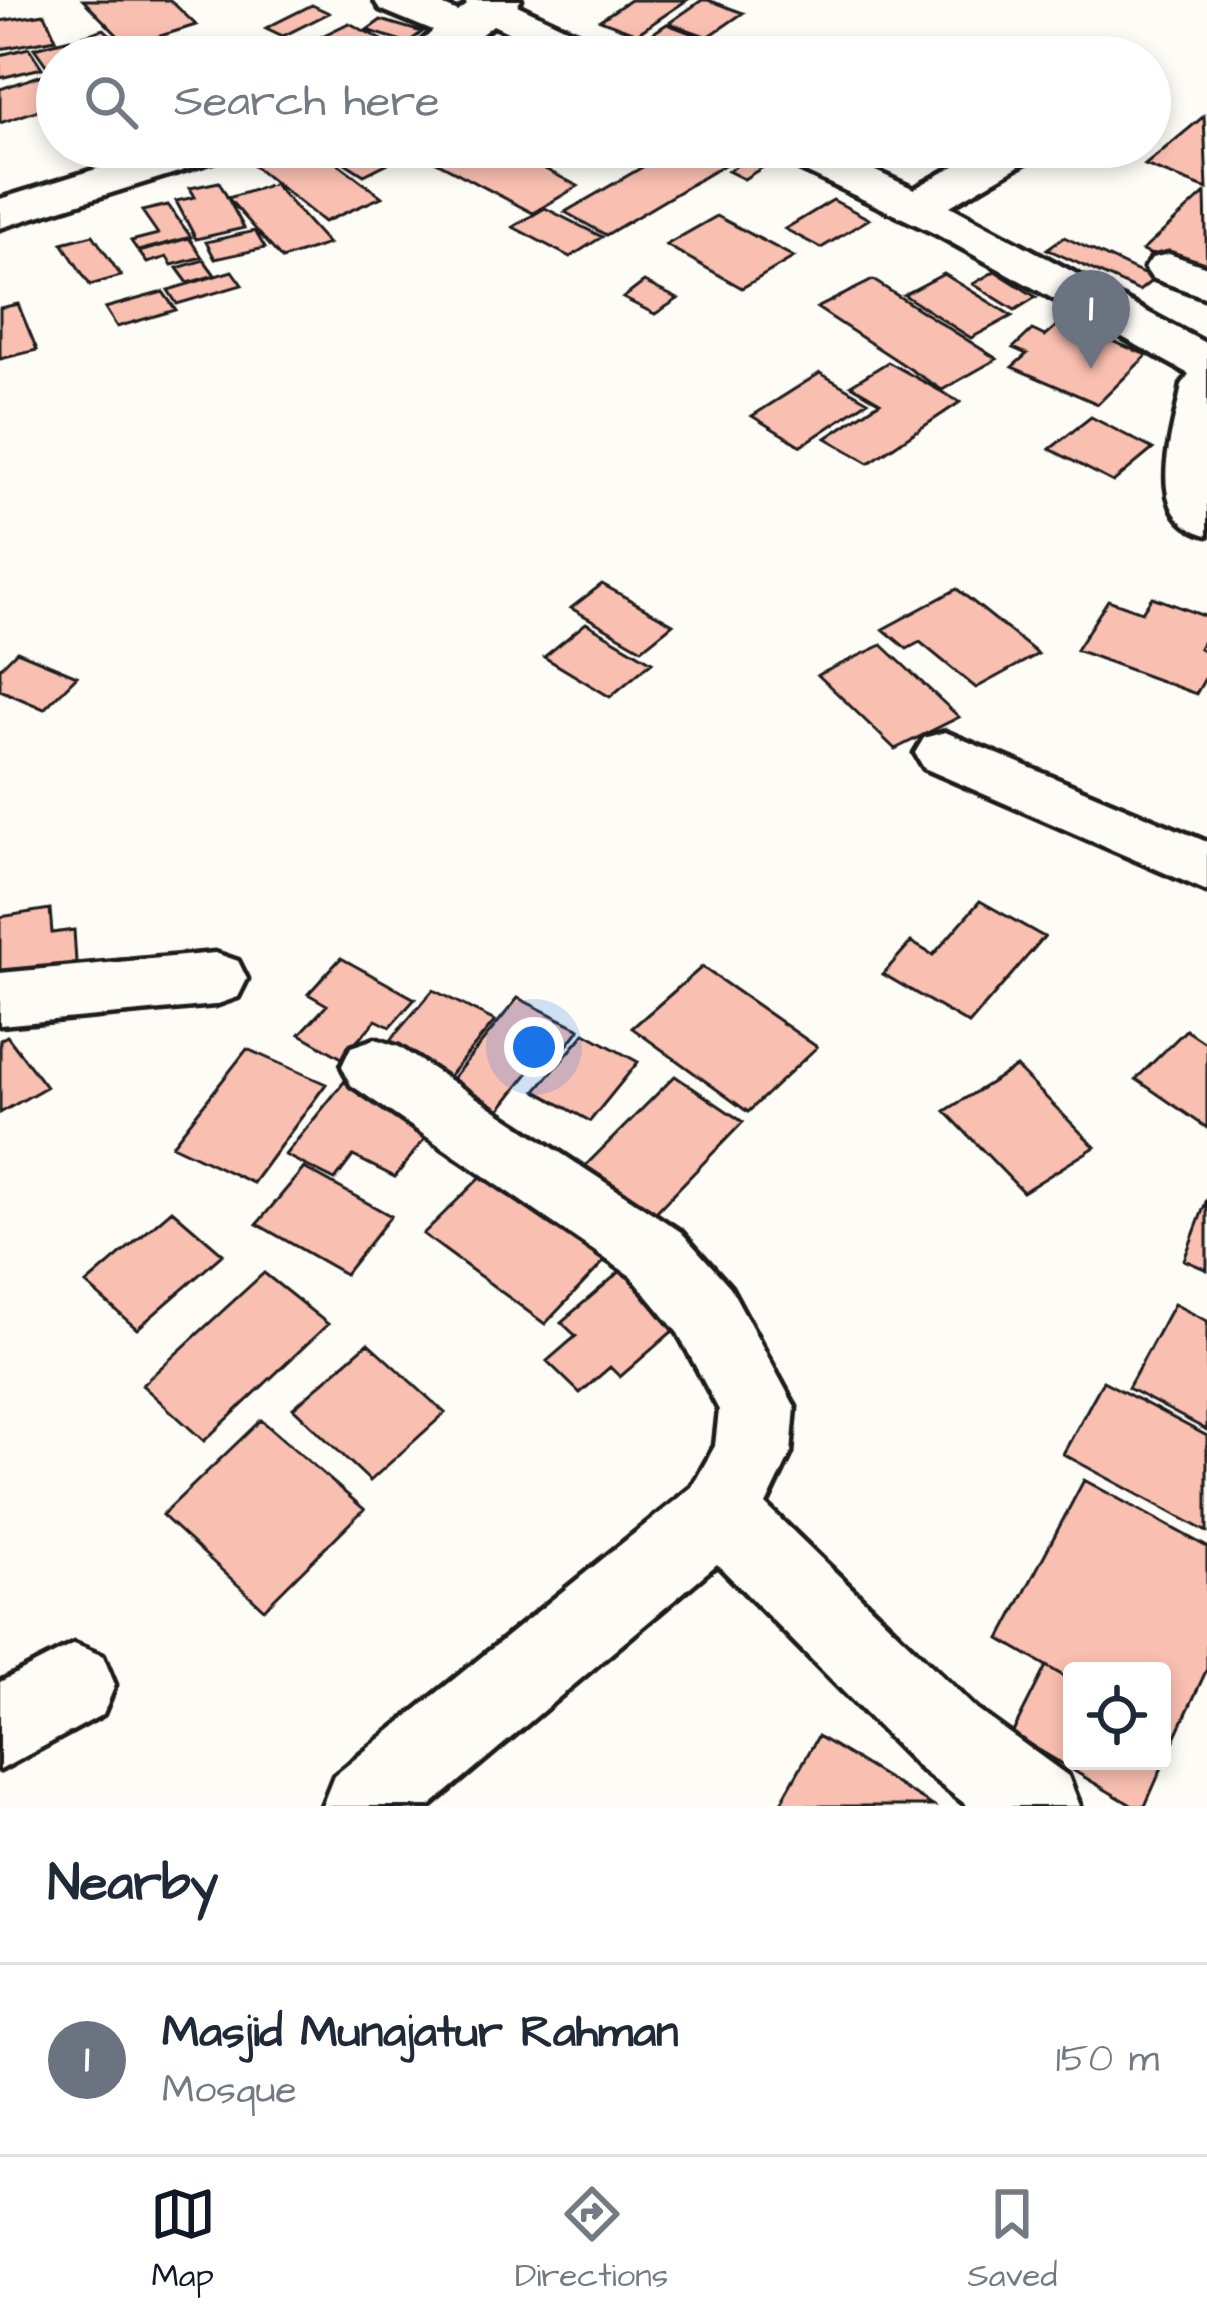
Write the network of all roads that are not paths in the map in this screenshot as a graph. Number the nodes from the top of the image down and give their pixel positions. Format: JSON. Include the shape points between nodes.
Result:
{"nodes":[{"id":1,"x":395,"y":0,"type":"edge"},
{"id":2,"x":483,"y":9,"type":"edge"},
{"id":3,"x":451,"y":36,"type":"edge"},
{"id":4,"x":545,"y":36,"type":"edge"},
{"id":5,"x":147,"y":168,"type":"edge"},
{"id":6,"x":833,"y":168,"type":"edge"},
{"id":7,"x":983,"y":168,"type":"edge"},
{"id":8,"x":0,"y":174,"type":"edge"},
{"id":9,"x":46,"y":200,"type":"junction"},
{"id":10,"x":915,"y":206,"type":"junction"},
{"id":11,"x":0,"y":214,"type":"edge"},
{"id":12,"x":1207,"y":364,"type":"edge"},
{"id":13,"x":1207,"y":385,"type":"edge"},
{"id":14,"x":1207,"y":518,"type":"edge"},
{"id":15,"x":945,"y":753,"type":"dead end"},
{"id":16,"x":1207,"y":868,"type":"edge"},
{"id":17,"x":214,"y":979,"type":"dead end"},
{"id":18,"x":0,"y":999,"type":"edge"},
{"id":19,"x":375,"y":1066,"type":"dead end"},
{"id":20,"x":720,"y":1513,"type":"junction"},
{"id":21,"x":74,"y":1685,"type":"dead end"},
{"id":22,"x":0,"y":1728,"type":"edge"},
{"id":23,"x":364,"y":1806,"type":"edge"},
{"id":24,"x":1038,"y":1806,"type":"edge"}],
"edges":[{"from":1,"to":2,"type":"street"},
{"from":2,"to":3,"type":"street"},
{"from":2,"to":4,"type":"street"},
{"from":5,"to":9,"type":"street"},
{"from":6,"to":10,"type":"street"},
{"from":7,"to":10,"type":"street"},
{"from":8,"to":9,"type":"street"},
{"from":9,"to":11,"type":"street"},
{"from":10,"to":12,"type":"street"},
{"from":13,"to":14,"type":"street","via":[[1192,482],[1197,512]]},
{"from":15,"to":16,"type":"street"},
{"from":17,"to":18,"type":"street"},
{"from":19,"to":20,"type":"street","via":[[656,1254],[704,1310],[757,1407],[753,1453]]},
{"from":20,"to":23,"type":"street"},
{"from":20,"to":24,"type":"street","via":[[947,1739]]},
{"from":21,"to":22,"type":"street"}]}
